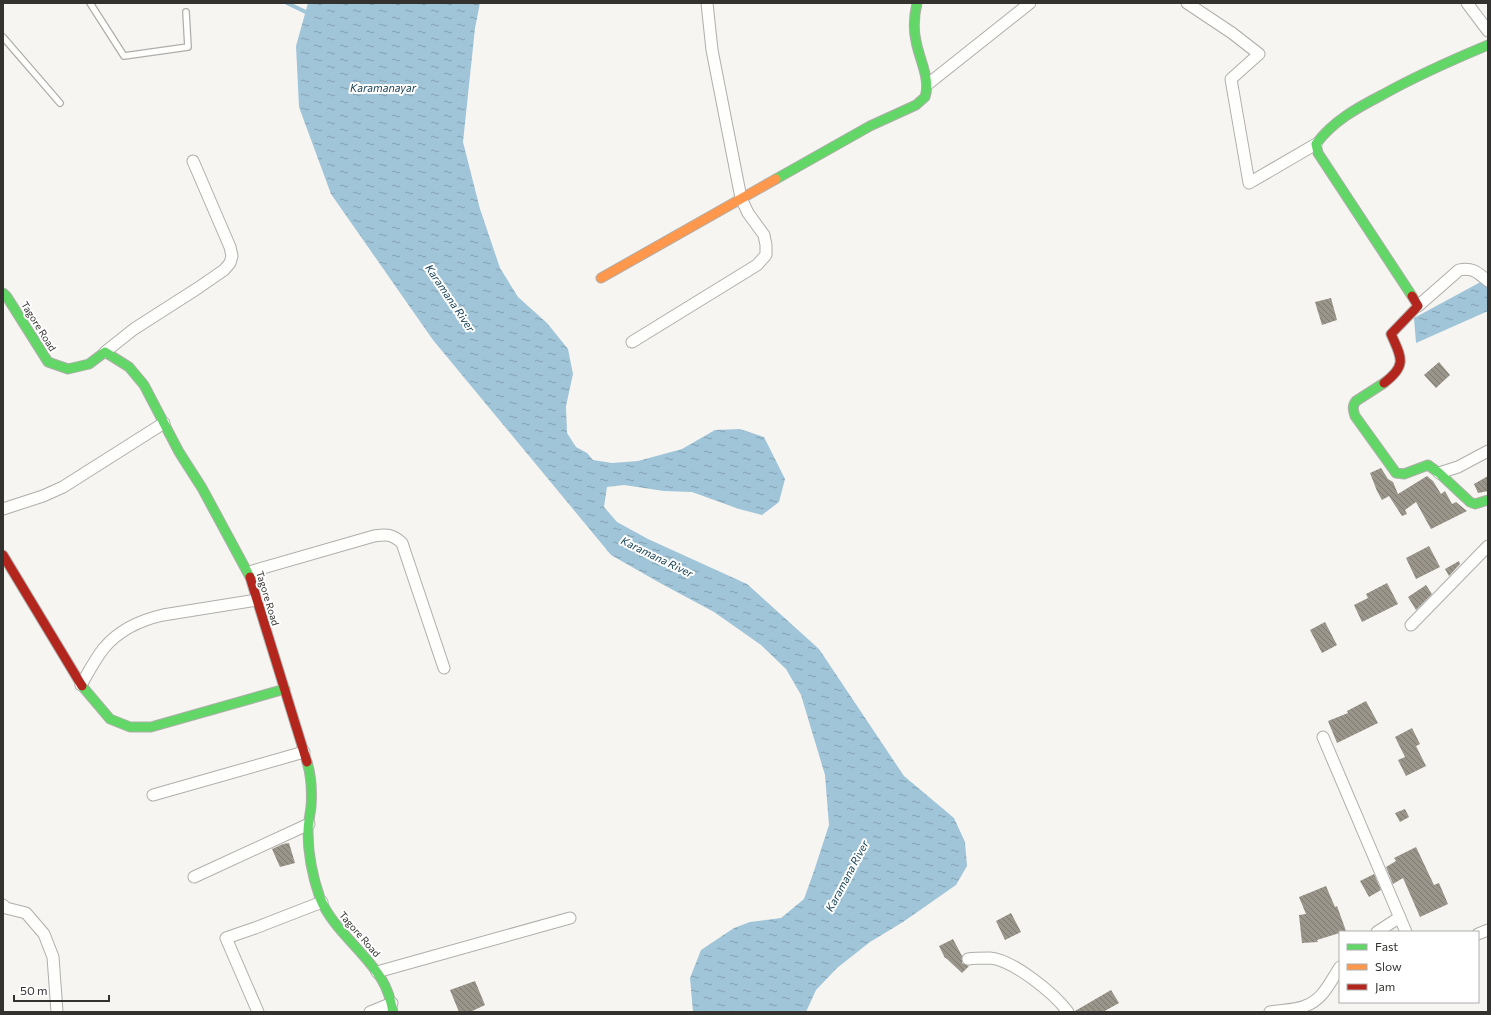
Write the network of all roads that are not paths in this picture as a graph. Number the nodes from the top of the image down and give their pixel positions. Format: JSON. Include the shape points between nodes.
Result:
{"nodes":[{"id":1,"x":90,"y":3,"type":"edge"},
{"id":2,"x":707,"y":3,"type":"edge"},
{"id":3,"x":917,"y":3,"type":"edge"},
{"id":4,"x":1030,"y":3,"type":"edge"},
{"id":5,"x":1187,"y":3,"type":"edge"},
{"id":6,"x":1467,"y":3,"type":"edge"},
{"id":7,"x":186,"y":12,"type":"dead end"},
{"id":8,"x":1488,"y":31,"type":"edge"},
{"id":9,"x":3,"y":37,"type":"edge"},
{"id":10,"x":1488,"y":45,"type":"edge"},
{"id":11,"x":928,"y":84,"type":"junction"},
{"id":12,"x":60,"y":103,"type":"dead end"},
{"id":13,"x":1316,"y":144,"type":"junction"},
{"id":14,"x":193,"y":161,"type":"dead end"},
{"id":15,"x":741,"y":198,"type":"junction"},
{"id":16,"x":602,"y":278,"type":"dead end"},
{"id":17,"x":1488,"y":281,"type":"edge"},
{"id":18,"x":3,"y":293,"type":"edge"},
{"id":19,"x":1418,"y":306,"type":"junction"},
{"id":20,"x":632,"y":342,"type":"dead end"},
{"id":21,"x":105,"y":352,"type":"junction"},
{"id":22,"x":164,"y":423,"type":"junction"},
{"id":23,"x":1488,"y":451,"type":"edge"},
{"id":24,"x":1439,"y":473,"type":"junction"},
{"id":25,"x":1488,"y":500,"type":"edge"},
{"id":26,"x":3,"y":509,"type":"edge"},
{"id":27,"x":1488,"y":546,"type":"edge"},
{"id":28,"x":3,"y":555,"type":"edge"},
{"id":29,"x":249,"y":572,"type":"junction"},
{"id":30,"x":257,"y":600,"type":"junction"},
{"id":31,"x":1411,"y":625,"type":"dead end"},
{"id":32,"x":444,"y":668,"type":"dead end"},
{"id":33,"x":81,"y":685,"type":"junction"},
{"id":34,"x":285,"y":689,"type":"junction"},
{"id":35,"x":1323,"y":737,"type":"dead end"},
{"id":36,"x":304,"y":752,"type":"junction"},
{"id":37,"x":153,"y":795,"type":"dead end"},
{"id":38,"x":309,"y":824,"type":"junction"},
{"id":39,"x":194,"y":877,"type":"dead end"},
{"id":40,"x":322,"y":902,"type":"junction"},
{"id":41,"x":3,"y":905,"type":"edge"},
{"id":42,"x":1400,"y":917,"type":"junction"},
{"id":43,"x":570,"y":918,"type":"dead end"},
{"id":44,"x":1379,"y":931,"type":"edge"},
{"id":45,"x":1406,"y":931,"type":"edge"},
{"id":46,"x":968,"y":959,"type":"dead end"},
{"id":47,"x":1339,"y":969,"type":"edge"},
{"id":48,"x":377,"y":972,"type":"junction"},
{"id":49,"x":392,"y":1007,"type":"edge"},
{"id":50,"x":57,"y":1012,"type":"edge"},
{"id":51,"x":258,"y":1012,"type":"edge"},
{"id":52,"x":370,"y":1012,"type":"edge"},
{"id":53,"x":1068,"y":1012,"type":"edge"},
{"id":54,"x":1270,"y":1012,"type":"edge"}],
"edges":[{"from":1,"to":7,"type":"lane","via":[[124,56],[188,48]]},
{"from":2,"to":15,"type":"street","via":[[712,50]]},
{"from":3,"to":11,"type":"street","via":[[914,35]]},
{"from":4,"to":11,"type":"street"},
{"from":5,"to":13,"type":"street","via":[[1258,54],[1231,80],[1249,182]]},
{"from":6,"to":8,"type":"street"},
{"from":9,"to":12,"type":"lane"},
{"from":10,"to":13,"type":"street","via":[[1435,67],[1350,112],[1322,135]]},
{"from":11,"to":15,"type":"street","via":[[926,97],[919,104],[882,120]]},
{"from":13,"to":19,"type":"street","via":[[1318,153]]},
{"from":14,"to":21,"type":"street","via":[[230,247],[230,263],[216,276],[134,329]]},
{"from":15,"to":16,"type":"street"},
{"from":15,"to":20,"type":"street","via":[[764,235],[766,255],[757,265]]},
{"from":17,"to":19,"type":"street","via":[[1467,268],[1459,270]]},
{"from":18,"to":21,"type":"street","name":"Tagore Road","via":[[48,362],[68,370],[89,364]]},
{"from":19,"to":24,"type":"street","via":[[1391,334],[1401,361],[1398,368],[1391,378],[1356,401],[1352,411],[1396,473],[1405,474],[1417,467],[1428,465]]},
{"from":21,"to":22,"type":"street","name":"Tagore Road","via":[[129,367],[144,385]]},
{"from":22,"to":26,"type":"street","via":[[63,487]]},
{"from":22,"to":29,"type":"street","name":"Tagore Road"},
{"from":23,"to":24,"type":"street","via":[[1458,467]]},
{"from":24,"to":25,"type":"street","via":[[1470,502],[1475,504]]},
{"from":27,"to":31,"type":"street"},
{"from":28,"to":33,"type":"street"},
{"from":29,"to":30,"type":"street","name":"Tagore Road"},
{"from":29,"to":32,"type":"street","via":[[374,536],[386,534],[395,537],[402,543]]},
{"from":30,"to":33,"type":"street","via":[[163,614],[131,626],[118,634],[104,648]]},
{"from":30,"to":34,"type":"street","name":"Tagore Road"},
{"from":33,"to":34,"type":"street","via":[[110,719],[130,727],[151,727],[172,722]]},
{"from":34,"to":36,"type":"street","name":"Tagore Road"},
{"from":35,"to":42,"type":"street"},
{"from":36,"to":37,"type":"street"},
{"from":36,"to":38,"type":"street","name":"Tagore Road","via":[[311,798]]},
{"from":38,"to":39,"type":"street"},
{"from":38,"to":40,"type":"street","name":"Tagore Road","via":[[312,864]]},
{"from":40,"to":48,"type":"street","name":"Tagore Road","via":[[335,924]]},
{"from":40,"to":51,"type":"street","via":[[226,938]]},
{"from":41,"to":50,"type":"street","via":[[26,913],[44,934],[53,957]]},
{"from":42,"to":44,"type":"street"},
{"from":42,"to":45,"type":"street"},
{"from":43,"to":48,"type":"street"},
{"from":46,"to":53,"type":"street","via":[[991,958],[1008,964],[1043,987]]},
{"from":47,"to":54,"type":"street","via":[[1315,1001],[1304,1007]]},
{"from":48,"to":49,"type":"street","name":"Tagore Road","via":[[386,986]]},
{"from":49,"to":52,"type":"street"}]}
